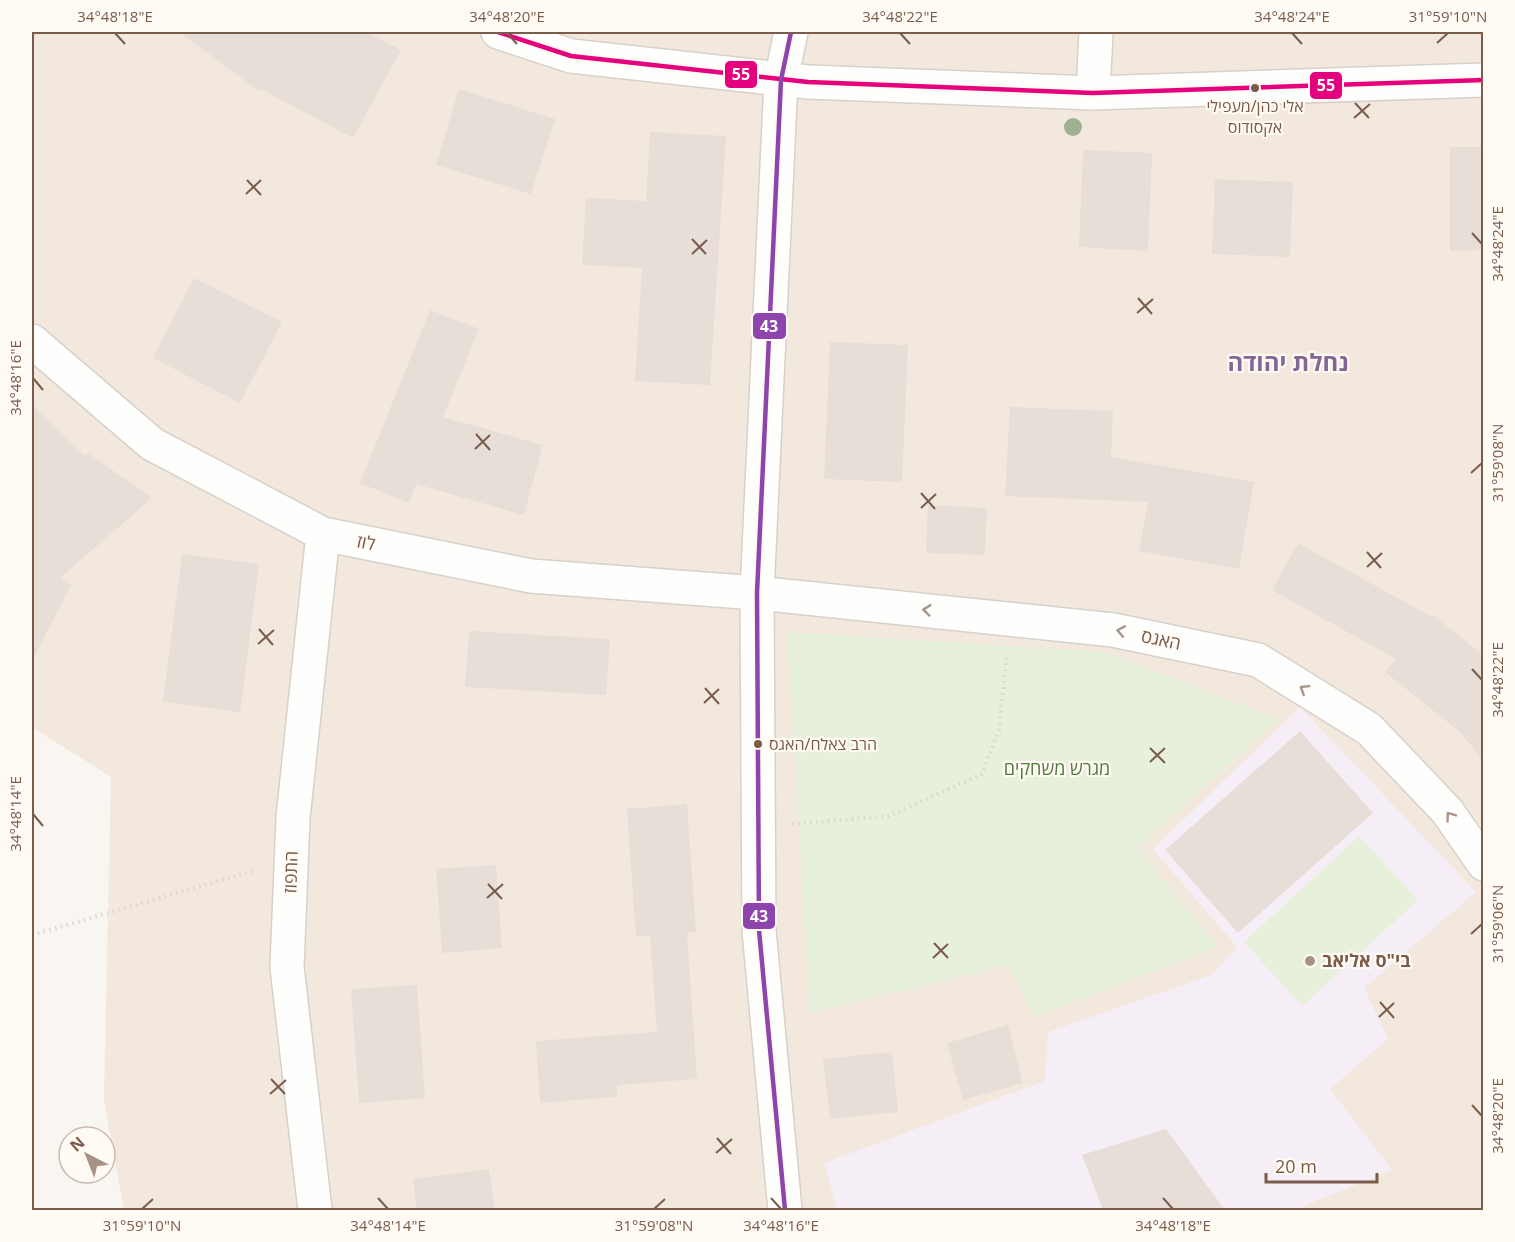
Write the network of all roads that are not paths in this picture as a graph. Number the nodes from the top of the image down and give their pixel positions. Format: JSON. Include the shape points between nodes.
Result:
{"nodes":[{"id":1,"x":498,"y":32,"type":"edge"},
{"id":2,"x":791,"y":32,"type":"edge"},
{"id":3,"x":1096,"y":32,"type":"edge"},
{"id":4,"x":781,"y":80,"type":"junction"},
{"id":5,"x":1484,"y":80,"type":"edge"},
{"id":6,"x":1093,"y":93,"type":"junction"},
{"id":7,"x":32,"y":341,"type":"edge"},
{"id":8,"x":323,"y":534,"type":"junction"},
{"id":9,"x":757,"y":593,"type":"junction"},
{"id":10,"x":1484,"y":864,"type":"edge"},
{"id":11,"x":315,"y":1210,"type":"edge"},
{"id":12,"x":785,"y":1210,"type":"edge"}],
"edges":[{"from":1,"to":4,"type":"street","via":[[571,56]]},
{"from":2,"to":4,"type":"street"},
{"from":3,"to":6,"type":"street"},
{"from":4,"to":6,"type":"street"},
{"from":4,"to":9,"type":"street"},
{"from":5,"to":6,"type":"street"},
{"from":7,"to":8,"type":"street","name":"לוז","via":[[152,444]]},
{"from":8,"to":9,"type":"street","name":"לוז","via":[[531,576]]},
{"from":8,"to":11,"type":"street","name":"התפוז","via":[[293,818],[287,967]]},
{"from":10,"to":9,"type":"street","name":"האגס","one_way":true,"via":[[1447,811],[1369,729],[1258,660],[1113,630]]},
{"from":9,"to":12,"type":"street","via":[[759,930]]}]}
